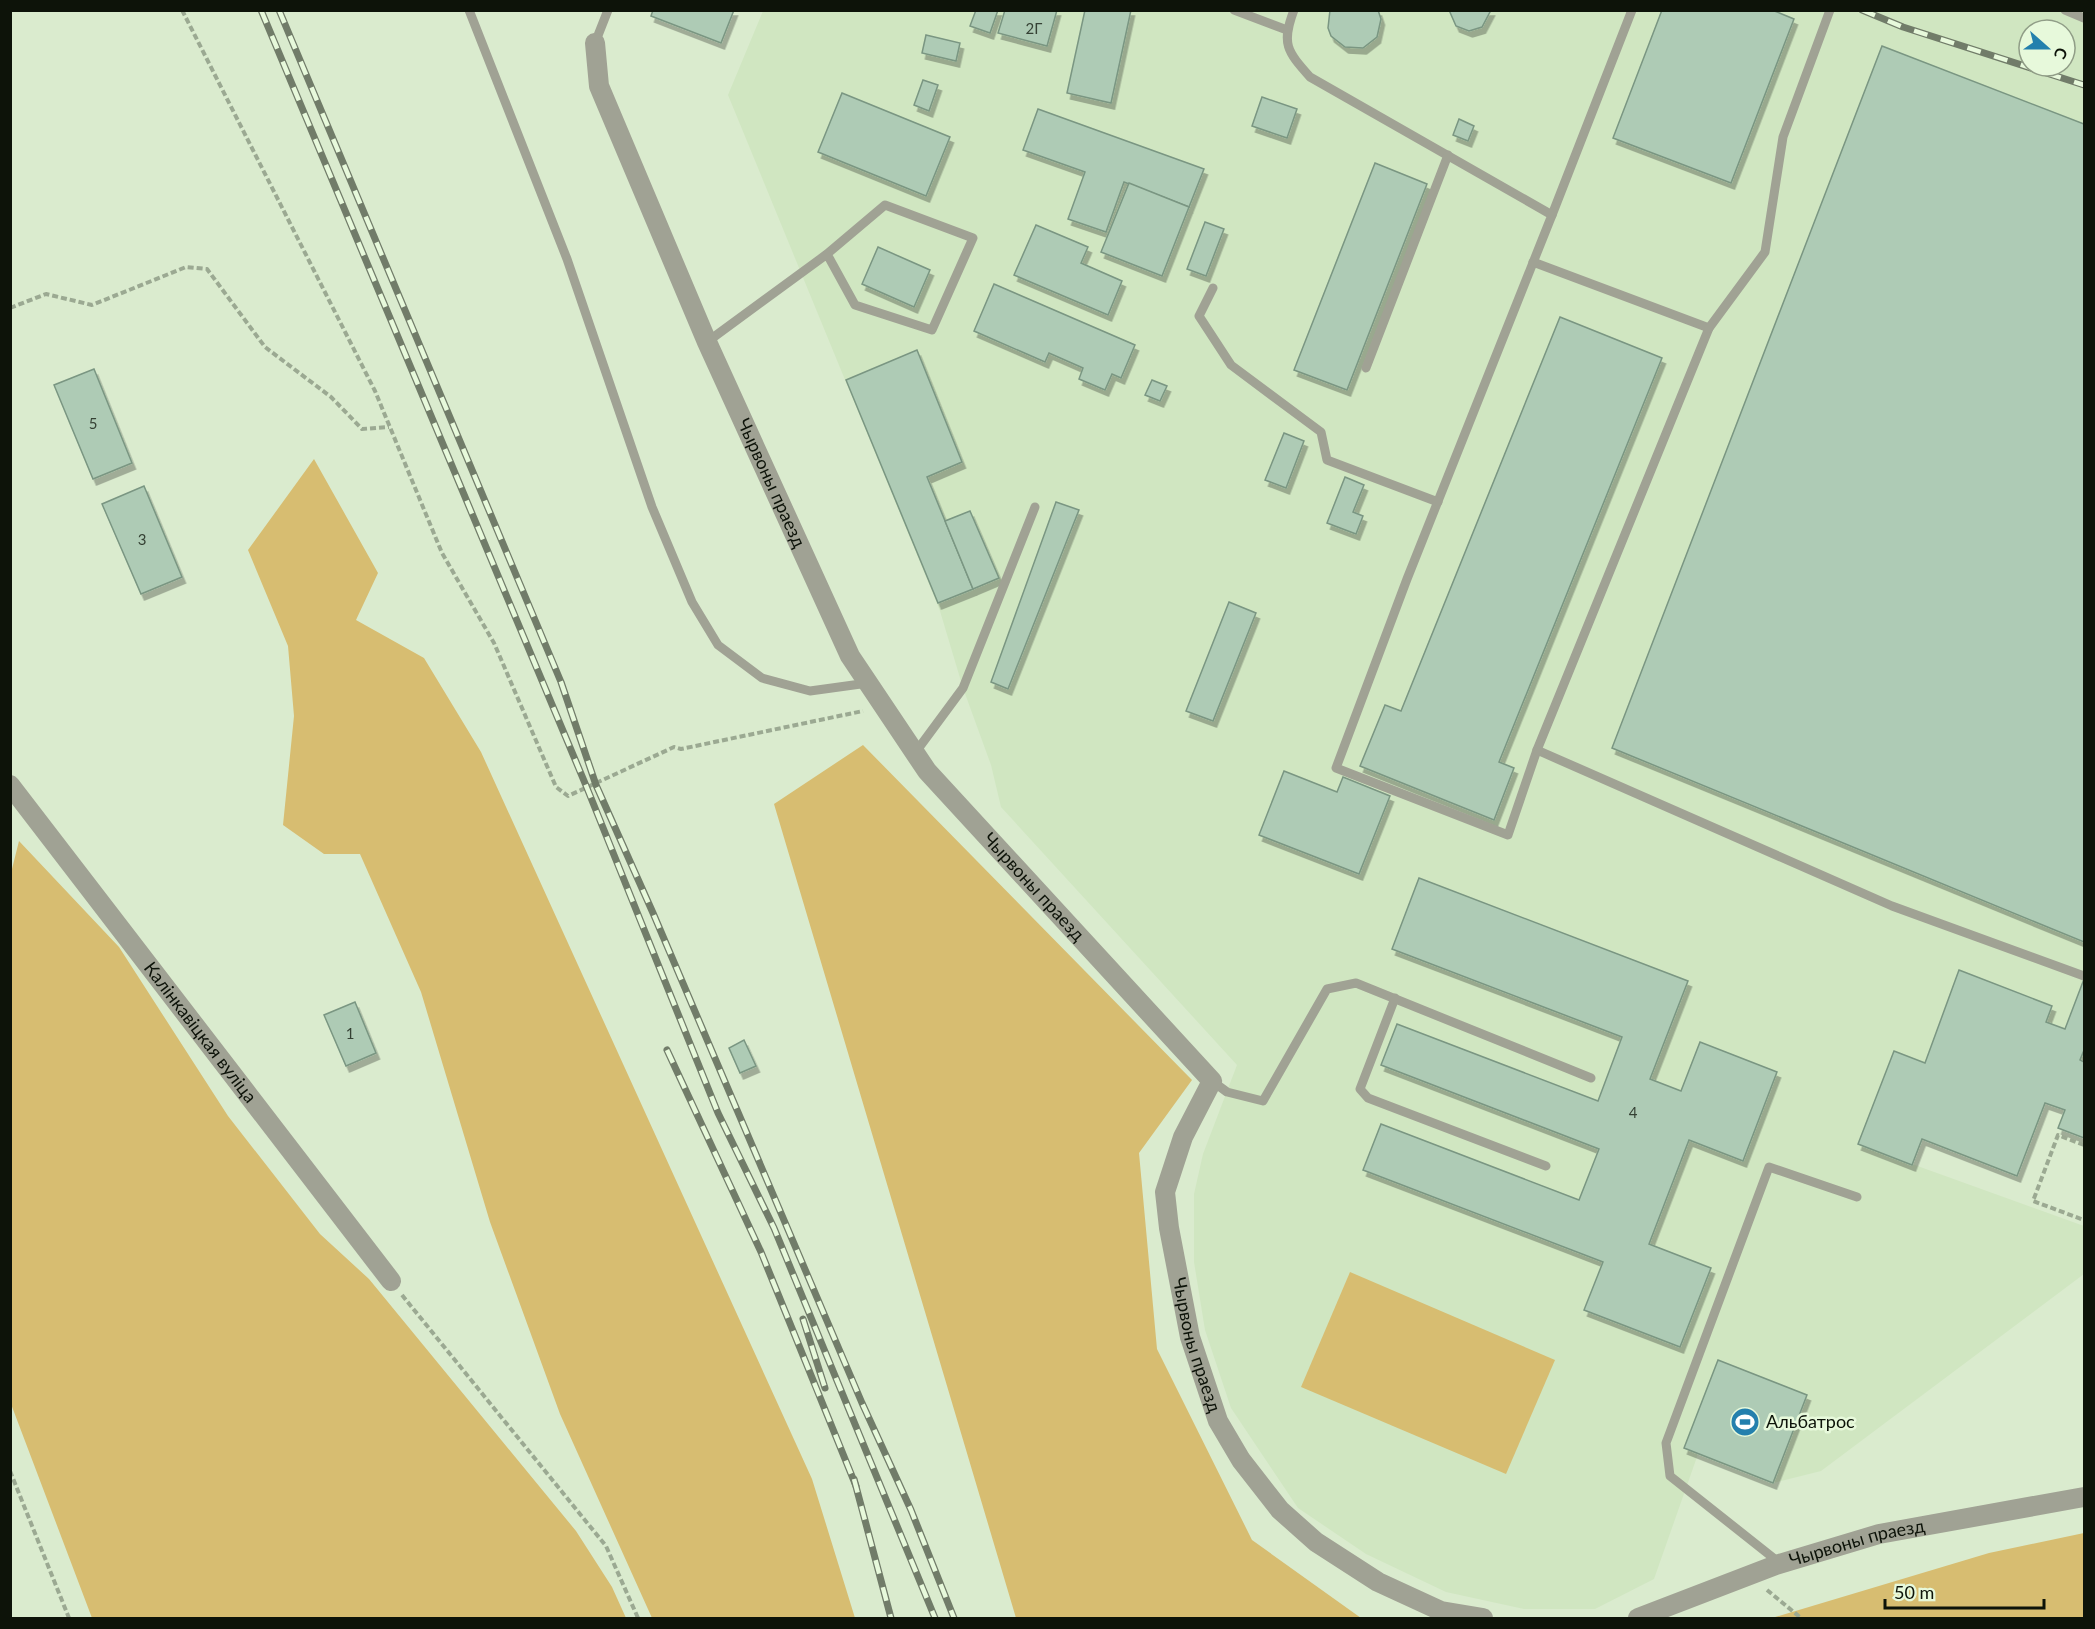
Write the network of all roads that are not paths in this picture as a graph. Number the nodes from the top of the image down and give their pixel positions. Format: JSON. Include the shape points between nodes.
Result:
{"nodes":[{"id":1,"x":469,"y":10,"type":"edge"},
{"id":2,"x":608,"y":10,"type":"edge"},
{"id":3,"x":1234,"y":10,"type":"edge"},
{"id":4,"x":1294,"y":10,"type":"edge"},
{"id":5,"x":1632,"y":10,"type":"edge"},
{"id":6,"x":1830,"y":10,"type":"edge"},
{"id":7,"x":2065,"y":10,"type":"edge"},
{"id":8,"x":2085,"y":18,"type":"edge"},
{"id":9,"x":1287,"y":30,"type":"junction"},
{"id":10,"x":595,"y":43,"type":"joint"},
{"id":11,"x":1448,"y":155,"type":"junction"},
{"id":12,"x":1552,"y":215,"type":"junction"},
{"id":13,"x":827,"y":254,"type":"junction"},
{"id":14,"x":1533,"y":262,"type":"junction"},
{"id":15,"x":1213,"y":288,"type":"dead end"},
{"id":16,"x":1708,"y":328,"type":"junction"},
{"id":17,"x":706,"y":342,"type":"junction"},
{"id":18,"x":1366,"y":368,"type":"dead end"},
{"id":19,"x":1438,"y":502,"type":"junction"},
{"id":20,"x":1035,"y":507,"type":"dead end"},
{"id":21,"x":868,"y":683,"type":"junction"},
{"id":22,"x":1538,"y":750,"type":"junction"},
{"id":23,"x":915,"y":753,"type":"junction"},
{"id":24,"x":10,"y":785,"type":"edge"},
{"id":25,"x":2085,"y":976,"type":"edge"},
{"id":26,"x":1395,"y":998,"type":"junction"},
{"id":27,"x":1591,"y":1078,"type":"dead end"},
{"id":28,"x":1212,"y":1081,"type":"junction"},
{"id":29,"x":1546,"y":1166,"type":"dead end"},
{"id":30,"x":1857,"y":1197,"type":"dead end"},
{"id":31,"x":391,"y":1281,"type":"road end"},
{"id":32,"x":2085,"y":1497,"type":"edge"},
{"id":33,"x":1781,"y":1564,"type":"junction"},
{"id":34,"x":1483,"y":1618,"type":"edge"},
{"id":35,"x":1638,"y":1618,"type":"edge"}],
"edges":[{"from":1,"to":21,"type":"lane","via":[[567,259],[652,507],[692,602],[718,645],[762,678],[810,691]]},
{"from":2,"to":10,"type":"lane"},
{"from":3,"to":9,"type":"lane"},
{"from":4,"to":9,"type":"lane"},
{"from":5,"to":12,"type":"lane"},
{"from":6,"to":16,"type":"lane","via":[[1784,137],[1765,252]]},
{"from":7,"to":8,"type":"lane"},
{"from":9,"to":11,"type":"lane","via":[[1288,52],[1310,76]]},
{"from":10,"to":17,"type":"street","name":"Чырвоны праезд","via":[[599,86]]},
{"from":11,"to":12,"type":"lane"},
{"from":11,"to":18,"type":"lane"},
{"from":12,"to":14,"type":"lane"},
{"from":13,"to":13,"type":"lane","via":[[885,205],[973,238],[932,330],[855,305]]},
{"from":13,"to":17,"type":"lane"},
{"from":14,"to":16,"type":"lane"},
{"from":14,"to":19,"type":"lane"},
{"from":15,"to":19,"type":"lane","via":[[1199,316],[1231,365],[1322,432],[1327,460]]},
{"from":16,"to":22,"type":"lane"},
{"from":17,"to":21,"type":"street","name":"Чырвоны праезд","via":[[850,656]]},
{"from":19,"to":22,"type":"lane","via":[[1336,768],[1508,835]]},
{"from":20,"to":23,"type":"lane","via":[[963,688]]},
{"from":21,"to":23,"type":"street","name":"Чырвоны праезд"},
{"from":22,"to":25,"type":"lane","via":[[1892,906]]},
{"from":23,"to":28,"type":"street","name":"Чырвоны праезд","via":[[927,771]]},
{"from":24,"to":31,"type":"street","name":"Калінкавіцкая вуліца"},
{"from":26,"to":27,"type":"lane"},
{"from":26,"to":28,"type":"lane","via":[[1356,983],[1327,989],[1263,1101],[1227,1092]]},
{"from":26,"to":29,"type":"lane","via":[[1360,1089],[1368,1098]]},
{"from":28,"to":34,"type":"street","name":"Чырвоны праезд","via":[[1183,1137],[1165,1192],[1190,1337],[1218,1420],[1241,1460],[1280,1510],[1316,1542],[1378,1582],[1441,1611]]},
{"from":30,"to":33,"type":"lane","via":[[1769,1167],[1666,1443],[1670,1476]]},
{"from":32,"to":33,"type":"street","name":"Чырвоны праезд","via":[[1879,1533]]},
{"from":33,"to":35,"type":"street","name":"Чырвоны праезд"}]}
